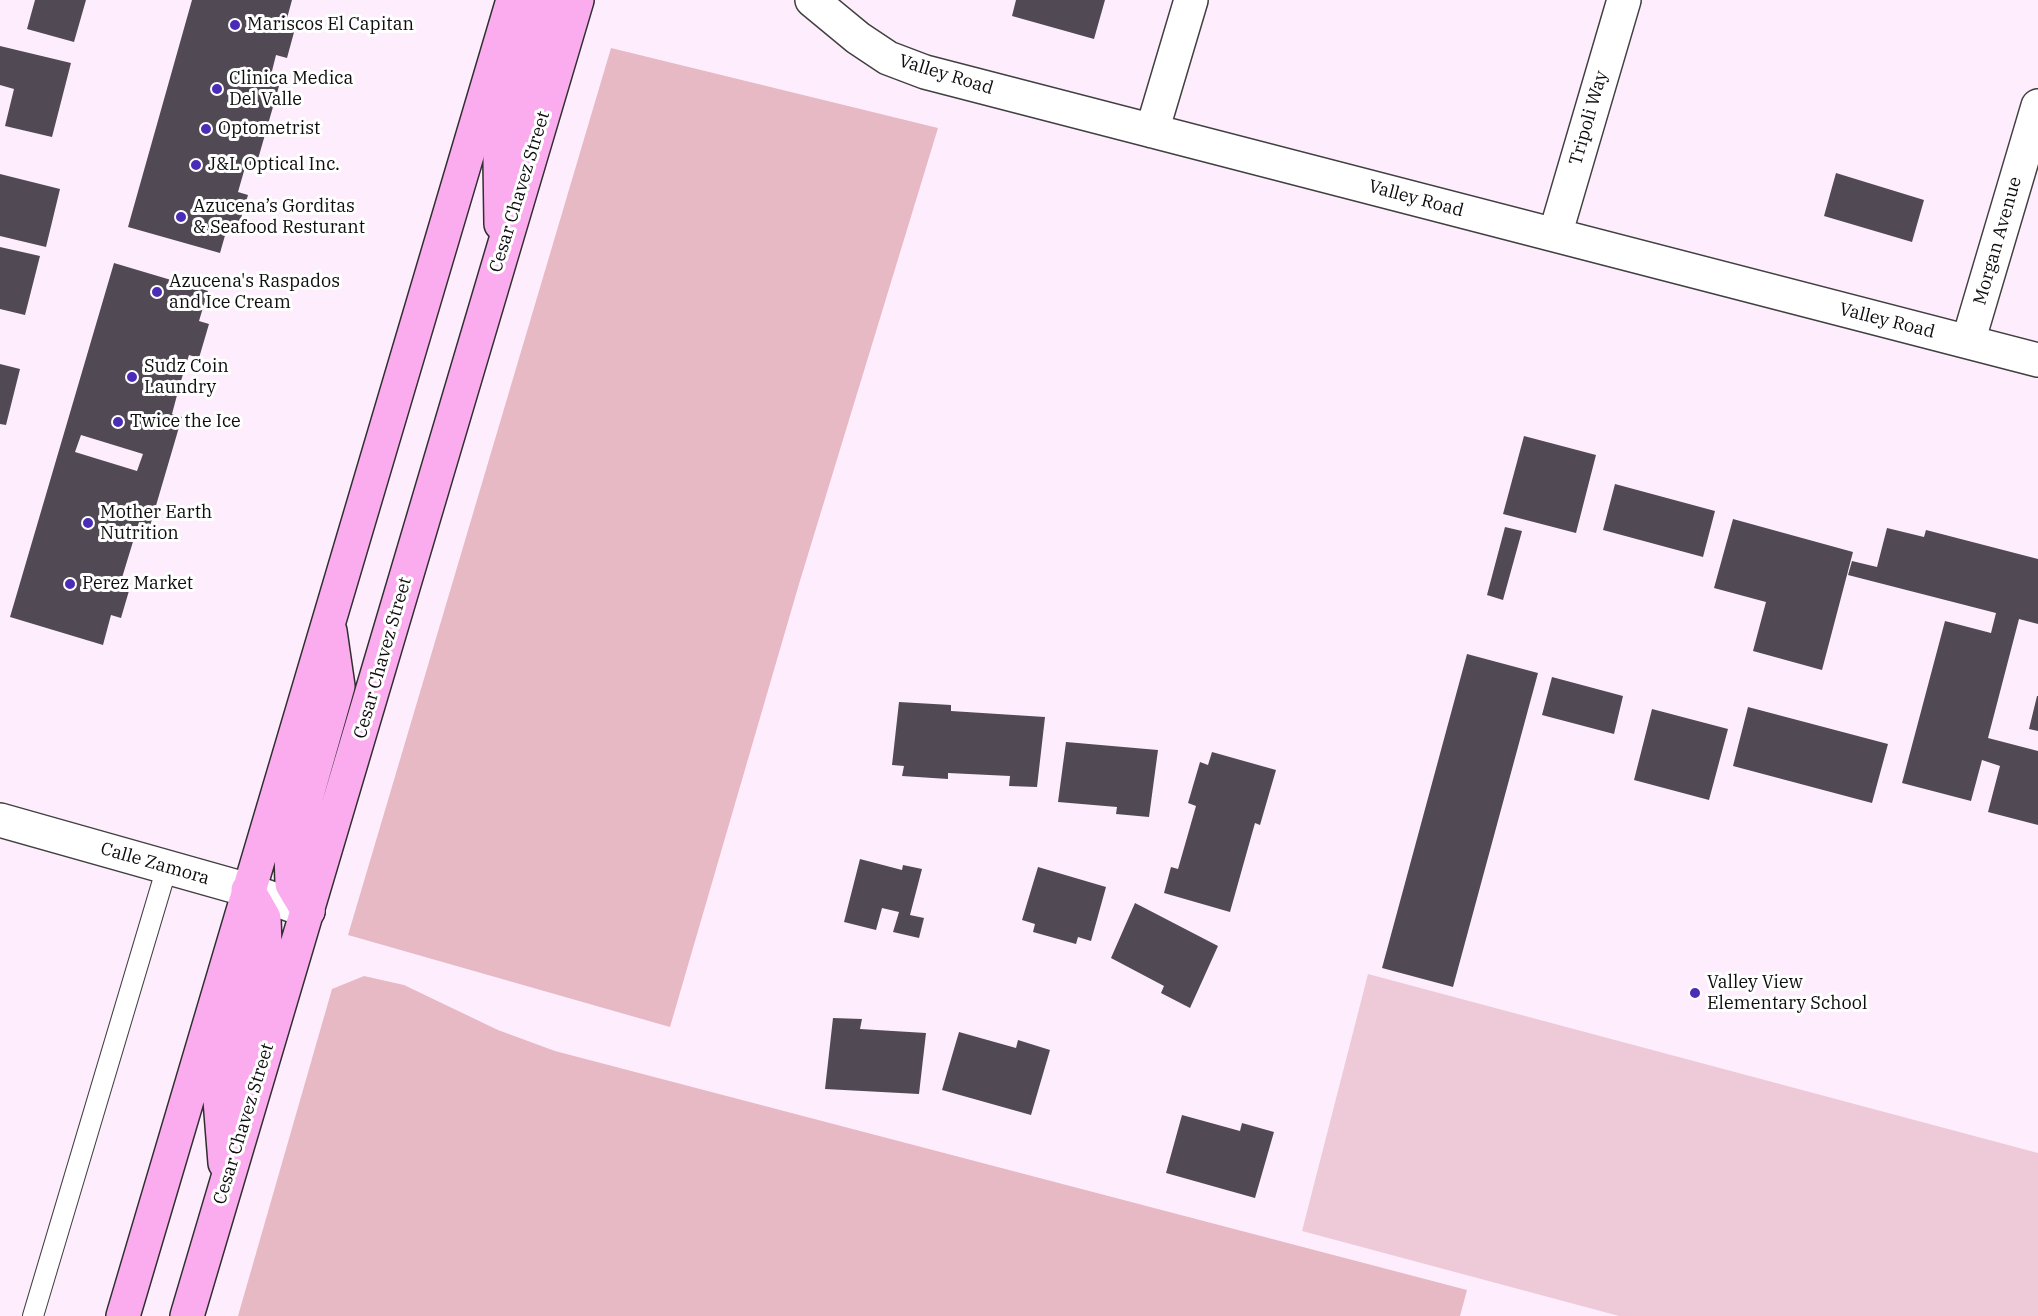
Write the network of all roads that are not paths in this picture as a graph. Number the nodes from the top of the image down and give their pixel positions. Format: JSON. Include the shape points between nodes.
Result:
{"nodes":[{"id":1,"x":513,"y":0,"type":"edge"},
{"id":2,"x":545,"y":0,"type":"edge"},
{"id":3,"x":577,"y":0,"type":"edge"},
{"id":4,"x":812,"y":0,"type":"edge"},
{"id":5,"x":1191,"y":0,"type":"edge"},
{"id":6,"x":1624,"y":0,"type":"edge"},
{"id":7,"x":2038,"y":106,"type":"edge"},
{"id":8,"x":1152,"y":130,"type":"junction"},
{"id":9,"x":1555,"y":235,"type":"junction"},
{"id":10,"x":502,"y":253,"type":"junction"},
{"id":11,"x":1968,"y":342,"type":"junction"},
{"id":12,"x":2038,"y":360,"type":"edge"},
{"id":13,"x":328,"y":621,"type":"junction"},
{"id":14,"x":0,"y":820,"type":"edge"},
{"id":15,"x":167,"y":867,"type":"junction"},
{"id":16,"x":248,"y":890,"type":"junction"},
{"id":17,"x":308,"y":911,"type":"junction"},
{"id":18,"x":227,"y":1182,"type":"junction"},
{"id":19,"x":33,"y":1316,"type":"edge"},
{"id":20,"x":123,"y":1316,"type":"edge"},
{"id":21,"x":187,"y":1316,"type":"edge"}],
"edges":[{"from":1,"to":13,"type":"main road"},
{"from":2,"to":10,"type":"main road","via":[[500,160]]},
{"from":3,"to":10,"type":"main road","name":"Cesar Chavez Street"},
{"from":4,"to":8,"type":"street","name":"Valley Road","via":[[888,58],[925,72]]},
{"from":5,"to":8,"type":"street"},
{"from":6,"to":9,"type":"street","name":"Tripoli Way"},
{"from":7,"to":11,"type":"street","name":"Morgan Avenue"},
{"from":8,"to":9,"type":"street","name":"Valley Road"},
{"from":9,"to":11,"type":"street","name":"Valley Road"},
{"from":10,"to":17,"type":"main road","name":"Cesar Chavez Street"},
{"from":11,"to":12,"type":"street","name":"Valley Road"},
{"from":13,"to":16,"type":"main road"},
{"from":13,"to":17,"type":"main road","via":[[338,686],[291,851],[292,884]]},
{"from":14,"to":15,"type":"street","name":"Calle Zamora"},
{"from":15,"to":16,"type":"street","name":"Calle Zamora"},
{"from":15,"to":19,"type":"lane"},
{"from":16,"to":17,"type":"street","name":"Calle Zamora"},
{"from":16,"to":18,"type":"main road","via":[[264,918],[265,945],[220,1100]]},
{"from":16,"to":20,"type":"main road"},
{"from":17,"to":18,"type":"main road","name":"Cesar Chavez Street"},
{"from":18,"to":21,"type":"main road","name":"Cesar Chavez Street"}]}
